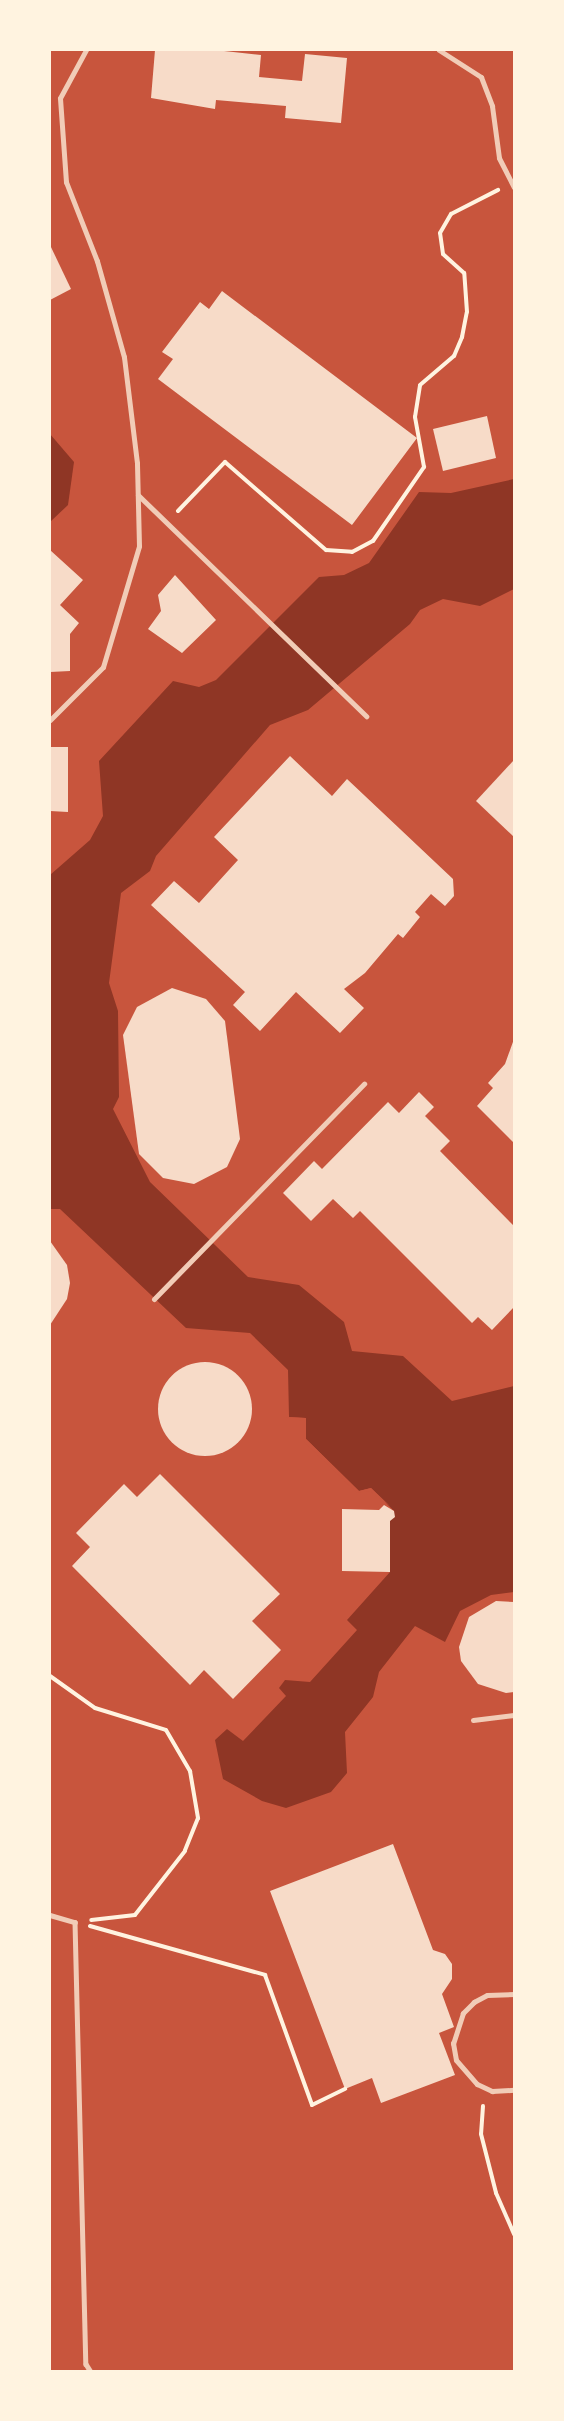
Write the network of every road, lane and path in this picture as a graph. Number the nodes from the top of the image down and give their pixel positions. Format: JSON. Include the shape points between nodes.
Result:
{"nodes":[{"id":1,"x":86,"y":50,"type":"edge"},
{"id":2,"x":439,"y":50,"type":"edge"},
{"id":3,"x":514,"y":185,"type":"edge"},
{"id":4,"x":138,"y":495,"type":"junction"},
{"id":5,"x":167,"y":523,"type":"junction"},
{"id":6,"x":366,"y":716,"type":"dead end"},
{"id":7,"x":50,"y":720,"type":"edge"},
{"id":8,"x":364,"y":1084,"type":"dead end"},
{"id":9,"x":154,"y":1299,"type":"dead end"},
{"id":10,"x":50,"y":1676,"type":"edge"},
{"id":11,"x":514,"y":1715,"type":"edge"},
{"id":12,"x":473,"y":1720,"type":"dead end"},
{"id":13,"x":50,"y":1915,"type":"edge"},
{"id":14,"x":75,"y":1922,"type":"junction"},
{"id":15,"x":514,"y":1994,"type":"edge"},
{"id":16,"x":484,"y":2087,"type":"junction"},
{"id":17,"x":345,"y":2089,"type":"dead end"},
{"id":18,"x":514,"y":2090,"type":"edge"},
{"id":19,"x":514,"y":2234,"type":"edge"},
{"id":20,"x":91,"y":2372,"type":"edge"}],
"edges":[{"from":1,"to":4,"type":"street","via":[[60,98],[66,182],[97,261],[123,357]]},
{"from":2,"to":3,"type":"street","via":[[481,77],[492,106],[499,158]]},
{"from":3,"to":5,"type":"path","via":[[451,214],[440,233],[443,255],[464,273],[467,312],[462,337],[453,356],[420,385],[415,417],[424,467],[373,541],[352,552],[326,550],[225,462]]},
{"from":4,"to":5,"type":"street"},
{"from":4,"to":7,"type":"street","via":[[139,546],[103,667]]},
{"from":5,"to":6,"type":"street"},
{"from":8,"to":9,"type":"street","via":[[213,1243]]},
{"from":10,"to":14,"type":"path","via":[[95,1708],[166,1730],[190,1771],[198,1818],[185,1851],[135,1915]]},
{"from":11,"to":12,"type":"street"},
{"from":13,"to":14,"type":"lane"},
{"from":14,"to":17,"type":"path","via":[[265,1975],[312,2105]]},
{"from":14,"to":20,"type":"lane","via":[[86,2364]]},
{"from":15,"to":16,"type":"street","via":[[487,1995],[474,2002],[455,2027],[456,2060],[465,2074]]},
{"from":16,"to":18,"type":"street"},
{"from":16,"to":19,"type":"path","via":[[481,2134],[496,2193]]}]}
